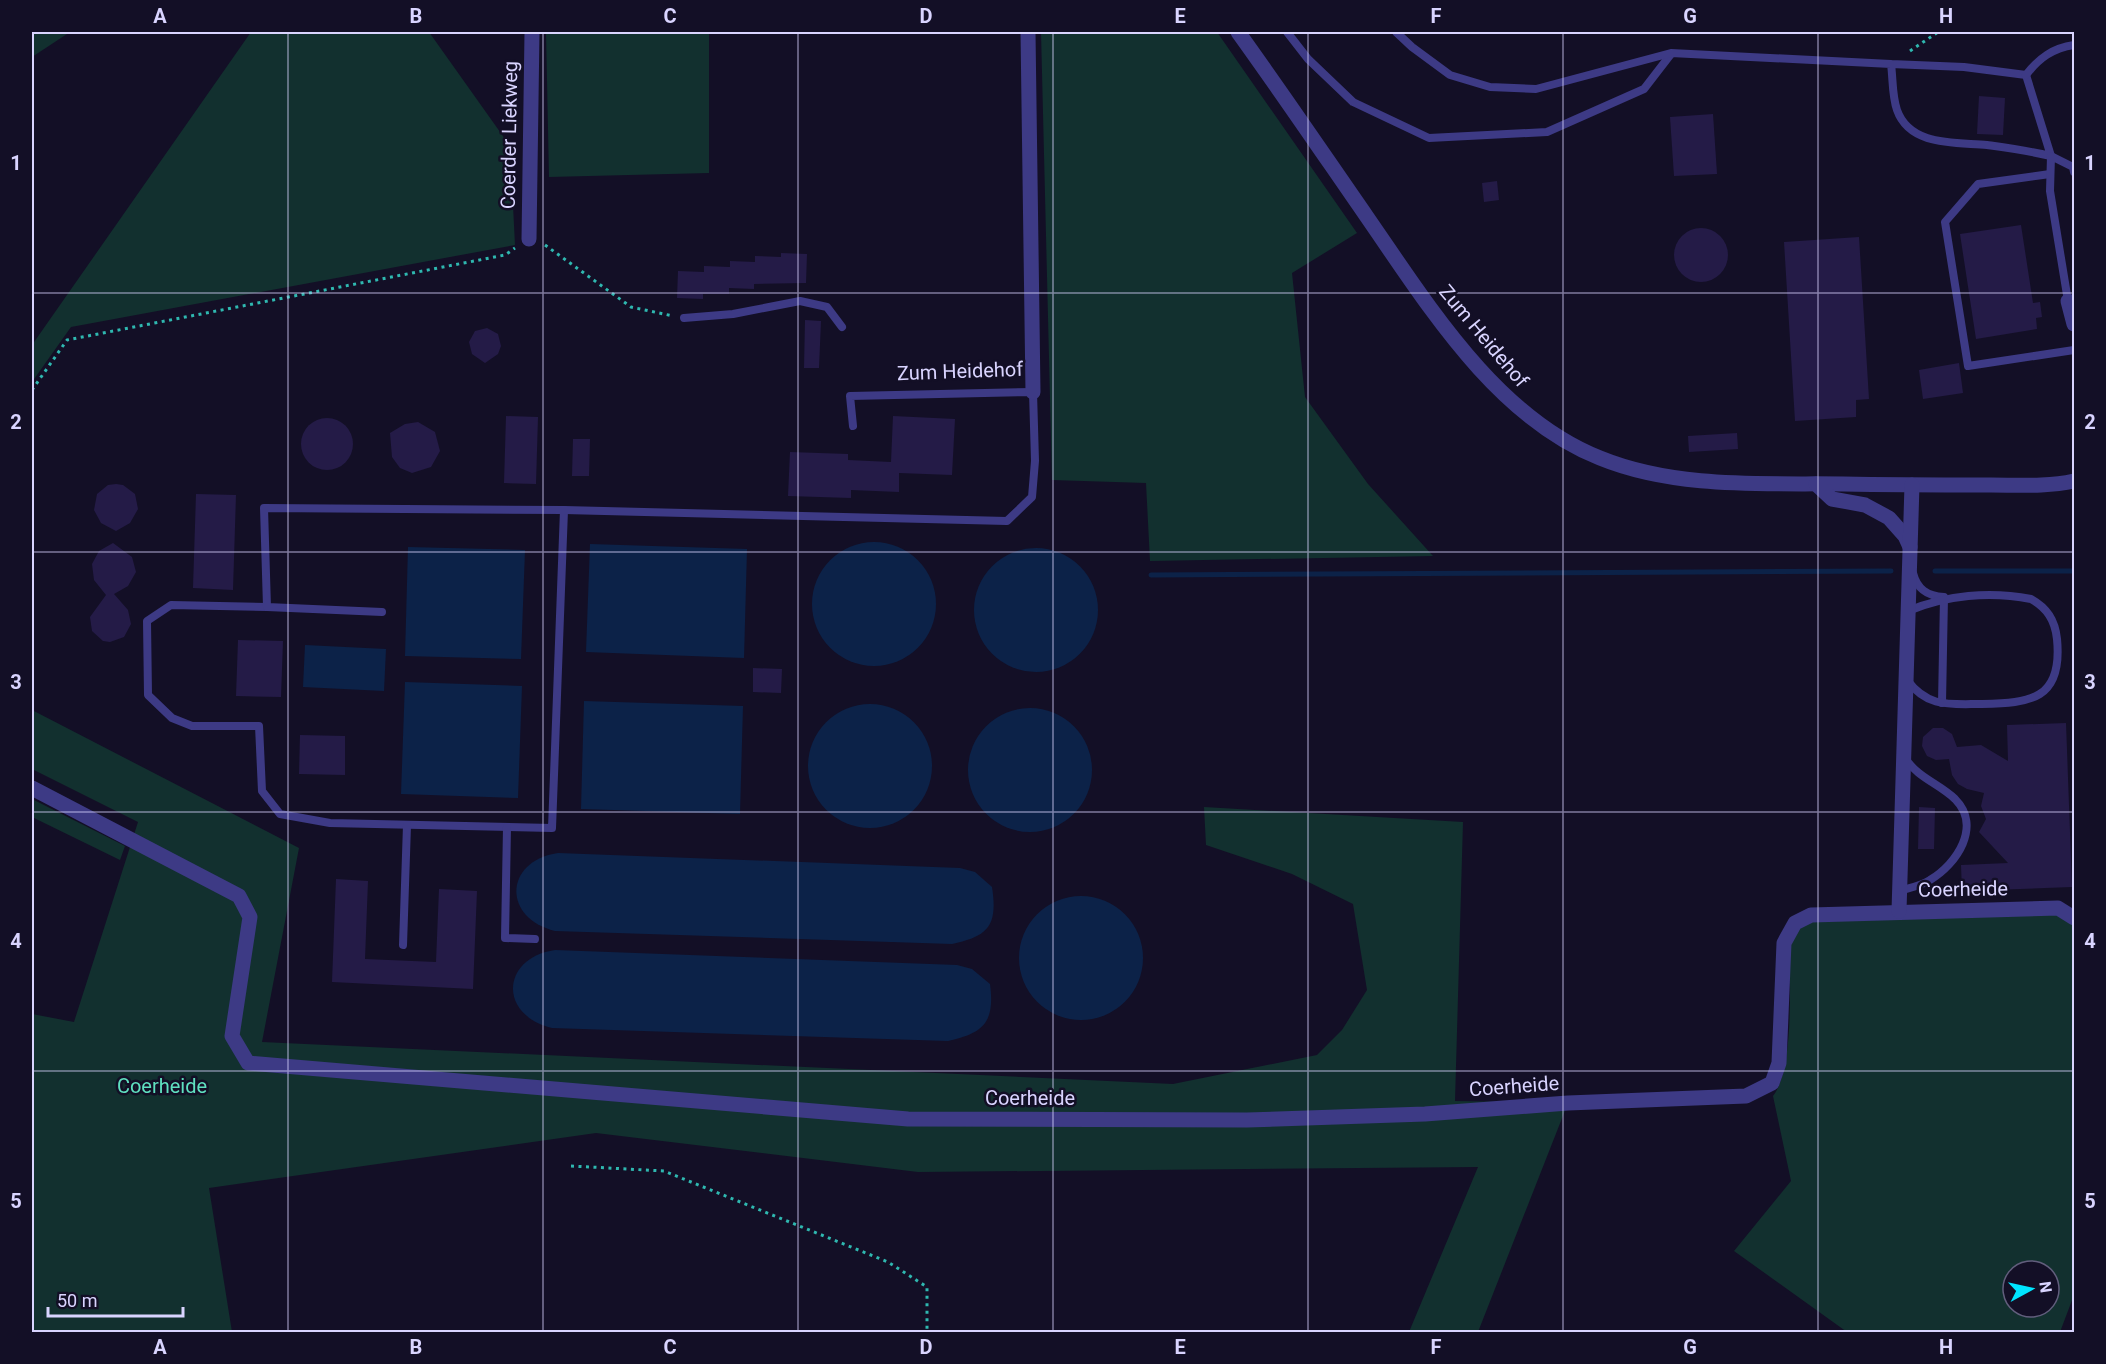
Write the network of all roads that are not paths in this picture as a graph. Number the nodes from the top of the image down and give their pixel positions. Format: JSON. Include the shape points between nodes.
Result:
{"nodes":[{"id":1,"x":532,"y":32,"type":"edge"},
{"id":2,"x":1028,"y":32,"type":"edge"},
{"id":3,"x":1238,"y":32,"type":"edge"},
{"id":4,"x":1287,"y":32,"type":"edge"},
{"id":5,"x":1396,"y":32,"type":"edge"},
{"id":6,"x":2074,"y":45,"type":"edge"},
{"id":7,"x":1671,"y":53,"type":"junction"},
{"id":8,"x":1891,"y":64,"type":"junction"},
{"id":9,"x":2026,"y":75,"type":"junction"},
{"id":10,"x":2051,"y":156,"type":"junction"},
{"id":11,"x":2074,"y":168,"type":"edge"},
{"id":12,"x":2050,"y":174,"type":"junction"},
{"id":13,"x":529,"y":239,"type":"road end"},
{"id":14,"x":2068,"y":301,"type":"joint"},
{"id":15,"x":684,"y":318,"type":"road end"},
{"id":16,"x":2074,"y":324,"type":"edge"},
{"id":17,"x":842,"y":327,"type":"dead end"},
{"id":18,"x":2074,"y":350,"type":"edge"},
{"id":19,"x":1033,"y":392,"type":"junction"},
{"id":20,"x":853,"y":426,"type":"dead end"},
{"id":21,"x":2074,"y":481,"type":"edge"},
{"id":22,"x":1816,"y":484,"type":"junction"},
{"id":23,"x":1912,"y":485,"type":"junction"},
{"id":24,"x":564,"y":510,"type":"junction"},
{"id":25,"x":1910,"y":547,"type":"junction"},
{"id":26,"x":1910,"y":563,"type":"junction"},
{"id":27,"x":1944,"y":597,"type":"junction"},
{"id":28,"x":267,"y":607,"type":"junction"},
{"id":29,"x":1908,"y":611,"type":"junction"},
{"id":30,"x":382,"y":612,"type":"dead end"},
{"id":31,"x":1907,"y":680,"type":"junction"},
{"id":32,"x":1942,"y":703,"type":"junction"},
{"id":33,"x":1904,"y":758,"type":"junction"},
{"id":34,"x":32,"y":788,"type":"edge"},
{"id":35,"x":407,"y":825,"type":"junction"},
{"id":36,"x":507,"y":827,"type":"junction"},
{"id":37,"x":1899,"y":891,"type":"junction"},
{"id":38,"x":1899,"y":911,"type":"junction"},
{"id":39,"x":2074,"y":918,"type":"edge"},
{"id":40,"x":535,"y":939,"type":"dead end"},
{"id":41,"x":403,"y":945,"type":"dead end"}],
"edges":[{"from":1,"to":13,"type":"street","name":"Coerder Liekweg"},
{"from":2,"to":19,"type":"street","name":"Zum Heidehof"},
{"from":3,"to":22,"type":"street","name":"Zum Heidehof","via":[[1442,325],[1522,413],[1601,459],[1644,471],[1687,479]]},
{"from":4,"to":7,"type":"lane","via":[[1353,102],[1429,138],[1547,132],[1644,89]]},
{"from":5,"to":7,"type":"lane","via":[[1450,75],[1490,87],[1536,89]]},
{"from":6,"to":9,"type":"lane","via":[[2050,51]]},
{"from":7,"to":8,"type":"lane"},
{"from":8,"to":9,"type":"lane"},
{"from":8,"to":10,"type":"lane","via":[[1898,112],[1922,136],[1942,143],[1986,145]]},
{"from":9,"to":10,"type":"lane"},
{"from":10,"to":11,"type":"lane"},
{"from":10,"to":12,"type":"lane"},
{"from":12,"to":14,"type":"lane"},
{"from":12,"to":18,"type":"lane","via":[[1978,184],[1945,222],[1968,366]]},
{"from":14,"to":16,"type":"street"},
{"from":15,"to":17,"type":"lane","via":[[733,314],[800,301],[827,307]]},
{"from":19,"to":20,"type":"lane","name":"Zum Heidehof","via":[[850,396]]},
{"from":19,"to":24,"type":"lane","via":[[1032,497],[1007,521]]},
{"from":21,"to":23,"type":"street","name":"Zum Heidehof","via":[[2054,485]]},
{"from":22,"to":23,"type":"street","name":"Zum Heidehof"},
{"from":22,"to":25,"type":"street","via":[[1833,499],[1865,505],[1889,518]]},
{"from":23,"to":25,"type":"street"},
{"from":24,"to":28,"type":"lane","via":[[264,508]]},
{"from":24,"to":36,"type":"lane","via":[[552,828]]},
{"from":25,"to":26,"type":"street"},
{"from":26,"to":27,"type":"lane","via":[[1921,589]]},
{"from":26,"to":29,"type":"street"},
{"from":27,"to":29,"type":"lane"},
{"from":27,"to":32,"type":"lane"},
{"from":27,"to":32,"type":"lane","via":[[2031,599],[2041,604],[2053,620],[2058,651],[2053,680],[2032,699],[2021,703]]},
{"from":28,"to":30,"type":"lane"},
{"from":28,"to":35,"type":"lane","via":[[171,605],[147,621],[148,695],[172,718],[192,726],[259,726],[262,791],[280,814],[330,823]]},
{"from":29,"to":31,"type":"street"},
{"from":31,"to":32,"type":"lane","via":[[1926,699]]},
{"from":31,"to":33,"type":"street"},
{"from":33,"to":37,"type":"street"},
{"from":33,"to":37,"type":"lane","via":[[1918,775],[1965,811],[1967,832],[1951,863],[1929,881]]},
{"from":34,"to":38,"type":"street","name":"Coerheide","via":[[239,896],[250,917],[232,1036],[248,1063],[909,1119],[1247,1120],[1746,1096],[1772,1083],[1779,1063],[1784,944],[1795,923],[1811,915]]},
{"from":35,"to":36,"type":"lane"},
{"from":35,"to":41,"type":"lane"},
{"from":36,"to":40,"type":"lane","via":[[505,938]]},
{"from":37,"to":38,"type":"street"},
{"from":38,"to":39,"type":"street","name":"Coerheide","via":[[2058,908]]}]}
